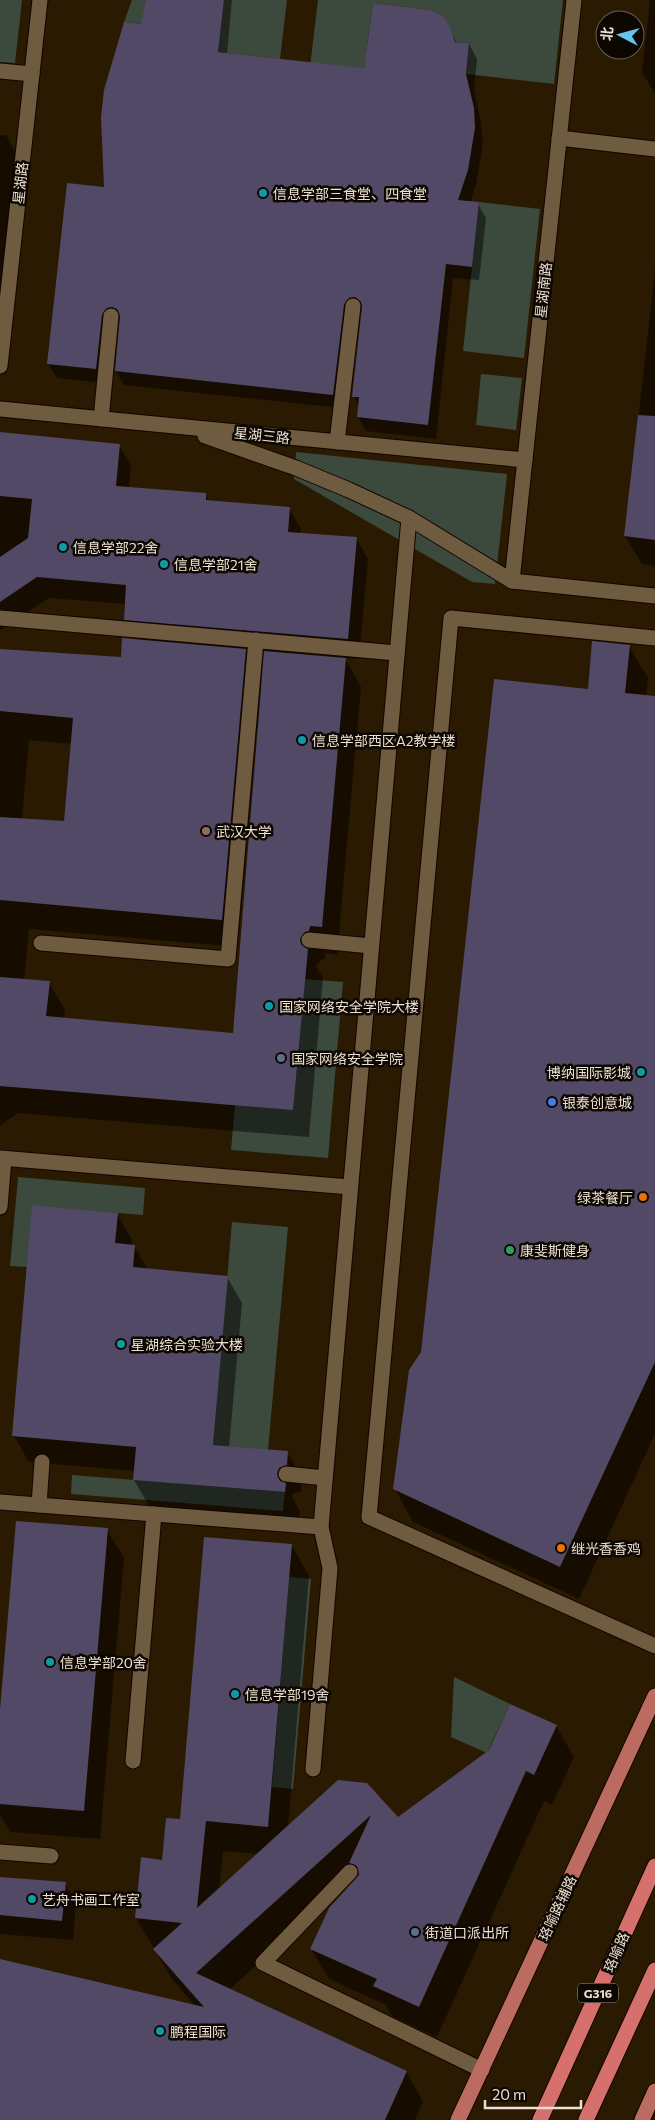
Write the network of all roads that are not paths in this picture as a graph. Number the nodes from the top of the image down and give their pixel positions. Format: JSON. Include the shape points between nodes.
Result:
{"nodes":[{"id":1,"x":40,"y":0,"type":"edge"},
{"id":2,"x":574,"y":0,"type":"edge"},
{"id":3,"x":0,"y":71,"type":"edge"},
{"id":4,"x":32,"y":74,"type":"junction"},
{"id":5,"x":560,"y":138,"type":"junction"},
{"id":6,"x":655,"y":149,"type":"edge"},
{"id":7,"x":353,"y":306,"type":"dead end"},
{"id":8,"x":111,"y":316,"type":"dead end"},
{"id":9,"x":0,"y":366,"type":"edge"},
{"id":10,"x":0,"y":409,"type":"edge"},
{"id":11,"x":100,"y":419,"type":"junction"},
{"id":12,"x":175,"y":426,"type":"junction"},
{"id":13,"x":337,"y":442,"type":"junction"},
{"id":14,"x":525,"y":460,"type":"junction"},
{"id":15,"x":409,"y":518,"type":"junction"},
{"id":16,"x":512,"y":581,"type":"junction"},
{"id":17,"x":655,"y":596,"type":"edge"},
{"id":18,"x":0,"y":618,"type":"edge"},
{"id":19,"x":655,"y":638,"type":"edge"},
{"id":20,"x":256,"y":640,"type":"junction"},
{"id":21,"x":397,"y":653,"type":"junction"},
{"id":22,"x":308,"y":940,"type":"dead end"},
{"id":23,"x":41,"y":942,"type":"dead end"},
{"id":24,"x":371,"y":946,"type":"junction"},
{"id":25,"x":2,"y":1159,"type":"edge"},
{"id":26,"x":350,"y":1187,"type":"junction"},
{"id":27,"x":0,"y":1207,"type":"edge"},
{"id":28,"x":42,"y":1462,"type":"dead end"},
{"id":29,"x":286,"y":1474,"type":"dead end"},
{"id":30,"x":325,"y":1478,"type":"junction"},
{"id":31,"x":0,"y":1502,"type":"edge"},
{"id":32,"x":39,"y":1505,"type":"junction"},
{"id":33,"x":154,"y":1514,"type":"junction"},
{"id":34,"x":320,"y":1527,"type":"junction"},
{"id":35,"x":655,"y":1646,"type":"edge"},
{"id":36,"x":655,"y":1696,"type":"edge"},
{"id":37,"x":133,"y":1761,"type":"dead end"},
{"id":38,"x":313,"y":1769,"type":"dead end"},
{"id":39,"x":0,"y":1852,"type":"edge"},
{"id":40,"x":50,"y":1856,"type":"dead end"},
{"id":41,"x":655,"y":1866,"type":"edge"},
{"id":42,"x":350,"y":1872,"type":"dead end"},
{"id":43,"x":655,"y":1970,"type":"edge"},
{"id":44,"x":482,"y":2070,"type":"junction"},
{"id":45,"x":655,"y":2091,"type":"edge"},
{"id":46,"x":458,"y":2120,"type":"edge"},
{"id":47,"x":540,"y":2120,"type":"edge"},
{"id":48,"x":586,"y":2120,"type":"edge"},
{"id":49,"x":642,"y":2120,"type":"edge"}],
"edges":[{"from":1,"to":4,"type":"street","name":"星湖路"},
{"from":2,"to":5,"type":"street","name":"星湖南路"},
{"from":3,"to":4,"type":"street"},
{"from":4,"to":9,"type":"street","name":"星湖路"},
{"from":5,"to":6,"type":"street"},
{"from":5,"to":14,"type":"street","name":"星湖南路"},
{"from":7,"to":13,"type":"street"},
{"from":8,"to":11,"type":"street"},
{"from":10,"to":11,"type":"street","name":"星湖三路"},
{"from":11,"to":12,"type":"street","name":"星湖三路"},
{"from":12,"to":13,"type":"street","name":"星湖三路"},
{"from":12,"to":15,"type":"street","via":[[296,468]]},
{"from":13,"to":14,"type":"street","name":"星湖三路"},
{"from":14,"to":16,"type":"street","name":"星湖南路"},
{"from":15,"to":16,"type":"street"},
{"from":15,"to":21,"type":"street"},
{"from":16,"to":17,"type":"street"},
{"from":18,"to":20,"type":"street"},
{"from":19,"to":35,"type":"street","via":[[452,618],[369,1517]]},
{"from":20,"to":21,"type":"street"},
{"from":20,"to":23,"type":"street","via":[[236,934],[228,958]]},
{"from":21,"to":24,"type":"street"},
{"from":22,"to":24,"type":"street"},
{"from":24,"to":26,"type":"street"},
{"from":25,"to":26,"type":"street"},
{"from":25,"to":27,"type":"street"},
{"from":26,"to":30,"type":"street"},
{"from":28,"to":32,"type":"street"},
{"from":29,"to":30,"type":"street"},
{"from":30,"to":34,"type":"street"},
{"from":31,"to":32,"type":"street"},
{"from":32,"to":33,"type":"street"},
{"from":33,"to":34,"type":"street"},
{"from":33,"to":37,"type":"street"},
{"from":34,"to":38,"type":"street","via":[[330,1568]]},
{"from":36,"to":44,"type":"main road","name":"珞喻路辅路"},
{"from":39,"to":40,"type":"street"},
{"from":41,"to":47,"type":"highway","name":"珞喻路","number":"G316"},
{"from":42,"to":44,"type":"street","via":[[263,1963]]},
{"from":43,"to":48,"type":"highway","number":"G316"},
{"from":44,"to":46,"type":"main road","name":"珞喻路辅路"},
{"from":45,"to":49,"type":"main road"}]}
